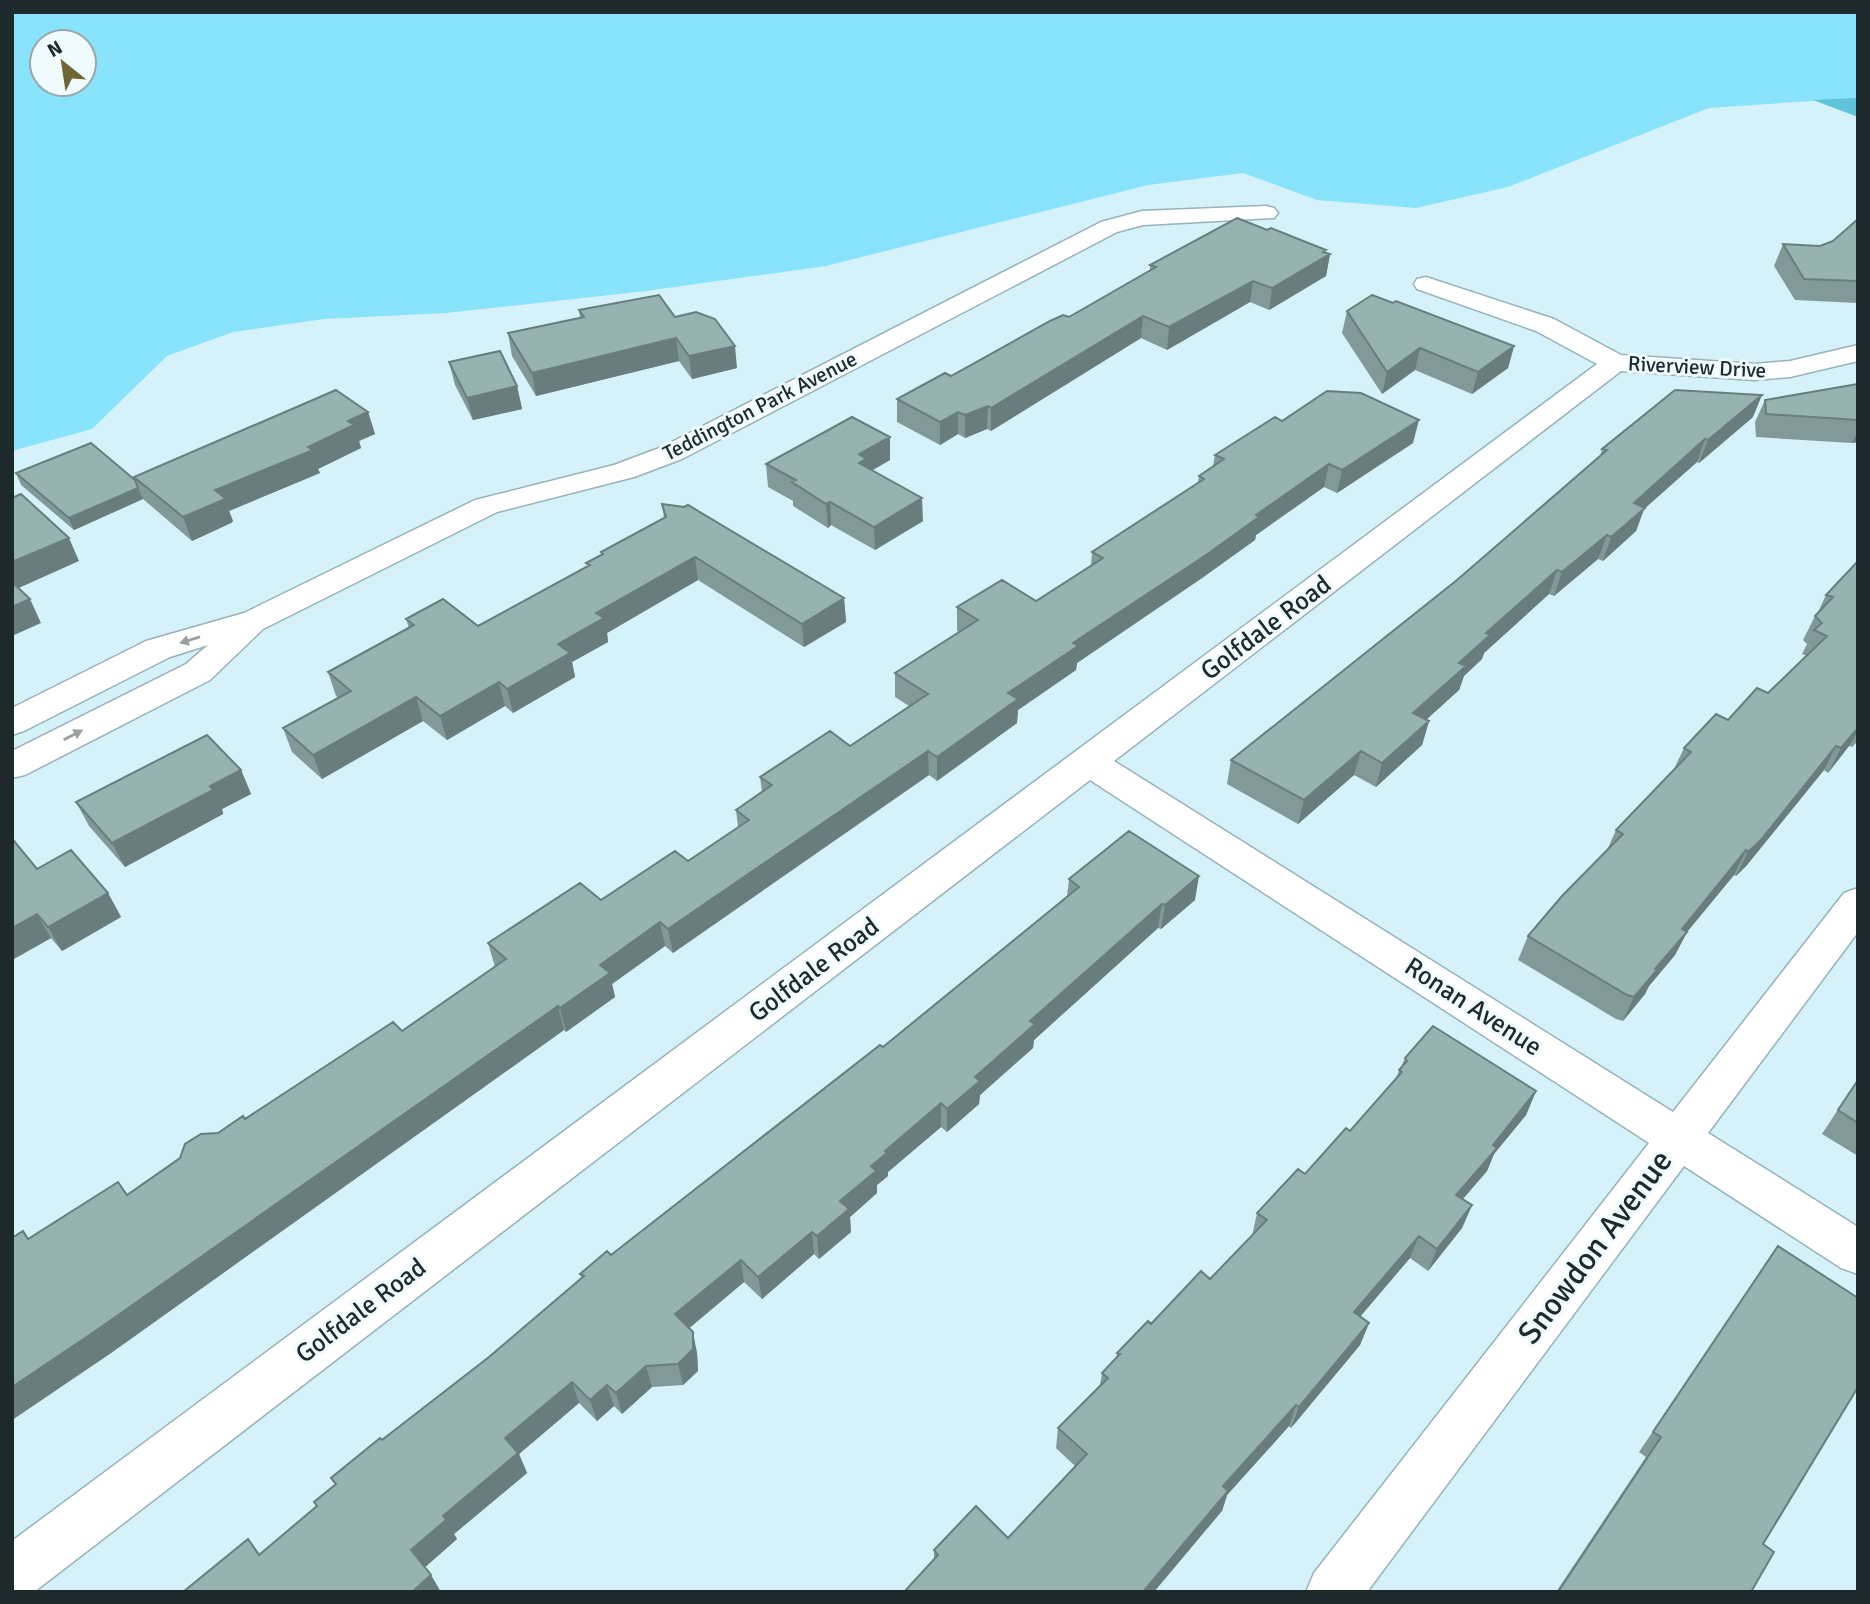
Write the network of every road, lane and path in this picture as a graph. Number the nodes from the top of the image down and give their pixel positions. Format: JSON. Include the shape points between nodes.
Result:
{"nodes":[{"id":1,"x":1266,"y":213,"type":"dead end"},
{"id":2,"x":1426,"y":284,"type":"dead end"},
{"id":3,"x":1858,"y":353,"type":"edge"},
{"id":4,"x":1615,"y":363,"type":"junction"},
{"id":5,"x":256,"y":620,"type":"junction"},
{"id":6,"x":12,"y":723,"type":"edge"},
{"id":7,"x":1089,"y":762,"type":"junction"},
{"id":8,"x":12,"y":766,"type":"edge"},
{"id":9,"x":1858,"y":903,"type":"edge"},
{"id":10,"x":1677,"y":1138,"type":"junction"},
{"id":11,"x":1858,"y":1252,"type":"edge"},
{"id":12,"x":12,"y":1575,"type":"edge"},
{"id":13,"x":1333,"y":1592,"type":"edge"}],
"edges":[{"from":1,"to":5,"type":"street","name":"Teddington Park Avenue","via":[[1142,218],[1109,227],[672,453],[624,471],[485,506]]},
{"from":2,"to":4,"type":"street","name":"Riverview Drive","via":[[1545,325]]},
{"from":3,"to":4,"type":"street","name":"Riverview Drive","via":[[1765,372]]},
{"from":4,"to":7,"type":"street","name":"Golfdale Road"},
{"from":5,"to":6,"type":"street","name":"Teddington Park Avenue","one_way":true,"via":[[158,649]]},
{"from":8,"to":5,"type":"street","name":"Teddington Park Avenue","one_way":true,"via":[[198,671]]},
{"from":7,"to":10,"type":"street","name":"Ronan Avenue"},
{"from":7,"to":12,"type":"street","name":"Golfdale Road"},
{"from":9,"to":10,"type":"street","name":"Snowdon Avenue"},
{"from":10,"to":11,"type":"street","name":"Ronan Avenue"},
{"from":10,"to":13,"type":"street","name":"Snowdon Avenue"}]}
